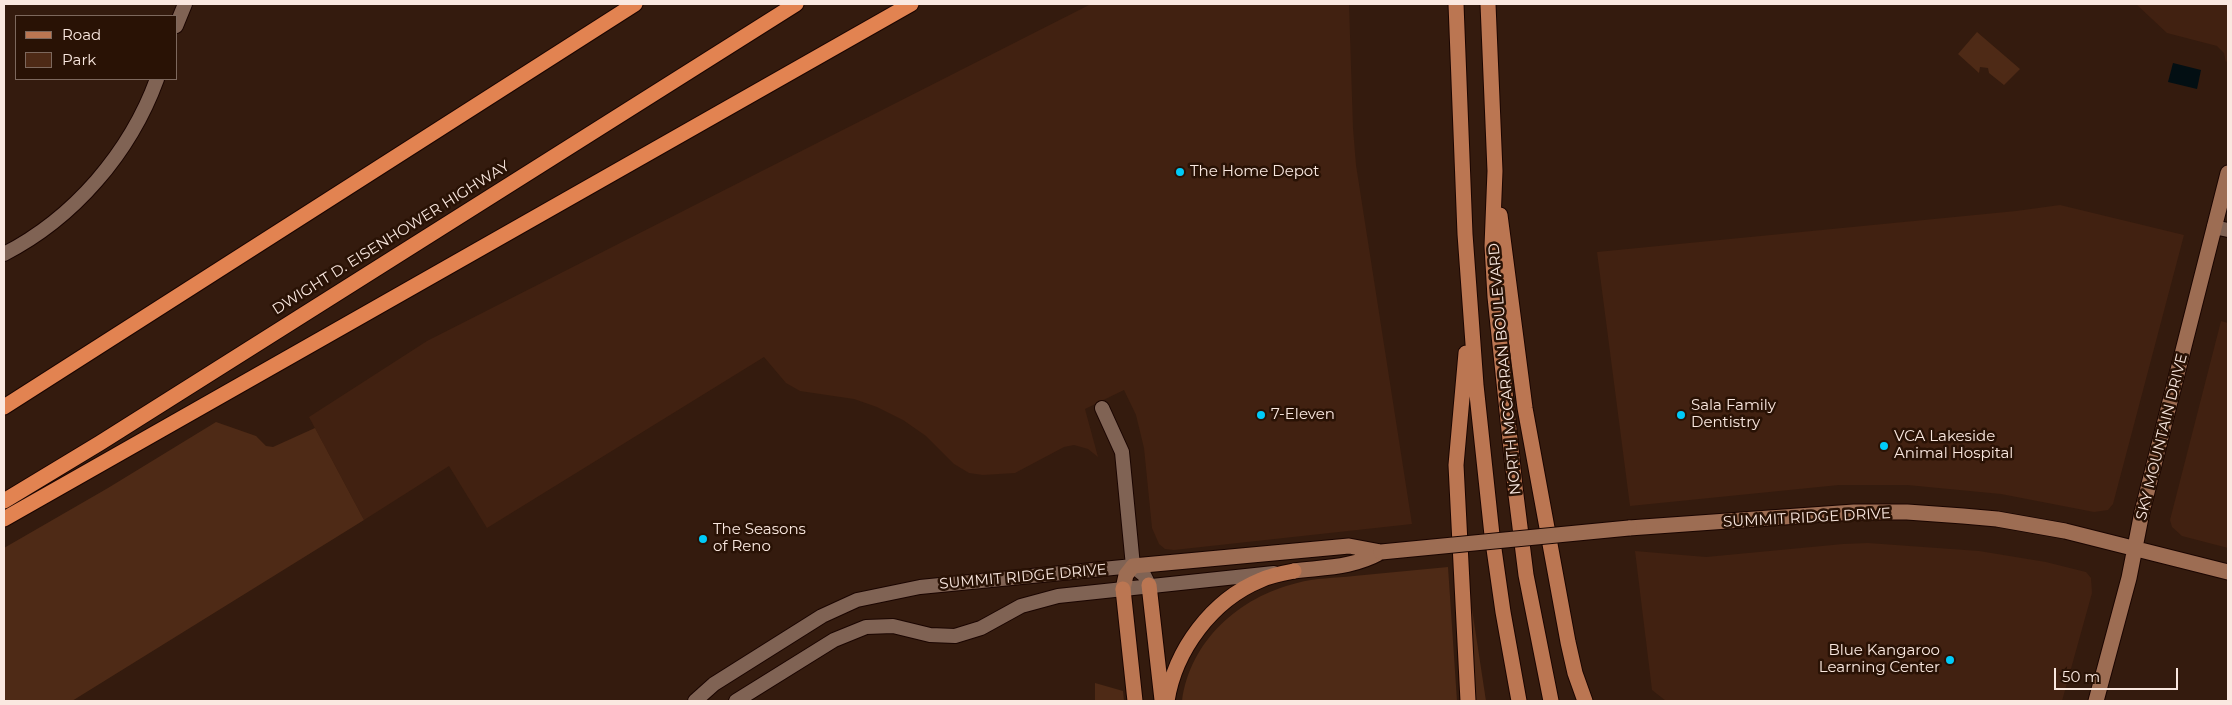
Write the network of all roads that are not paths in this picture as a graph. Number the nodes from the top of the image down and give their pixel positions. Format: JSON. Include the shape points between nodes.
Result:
{"nodes":[{"id":1,"x":184,"y":4,"type":"edge"},
{"id":2,"x":622,"y":4,"type":"edge"},
{"id":3,"x":635,"y":4,"type":"edge"},
{"id":4,"x":796,"y":4,"type":"edge"},
{"id":5,"x":911,"y":4,"type":"edge"},
{"id":6,"x":1456,"y":4,"type":"edge"},
{"id":7,"x":1488,"y":4,"type":"edge"},
{"id":8,"x":178,"y":20,"type":"edge"},
{"id":9,"x":592,"y":30,"type":"junction"},
{"id":10,"x":157,"y":80,"type":"edge"},
{"id":11,"x":1495,"y":171,"type":"junction"},
{"id":12,"x":2228,"y":173,"type":"edge"},
{"id":13,"x":2221,"y":228,"type":"edge"},
{"id":14,"x":4,"y":254,"type":"edge"},
{"id":15,"x":1470,"y":304,"type":"junction"},
{"id":16,"x":4,"y":407,"type":"edge"},
{"id":17,"x":1102,"y":408,"type":"dead end"},
{"id":18,"x":4,"y":501,"type":"edge"},
{"id":19,"x":4,"y":519,"type":"edge"},
{"id":20,"x":2136,"y":548,"type":"junction"},
{"id":21,"x":1381,"y":552,"type":"junction"},
{"id":22,"x":1133,"y":566,"type":"junction"},
{"id":23,"x":1294,"y":570,"type":"junction"},
{"id":24,"x":2228,"y":572,"type":"edge"},
{"id":25,"x":1149,"y":585,"type":"junction"},
{"id":26,"x":1123,"y":589,"type":"junction"},
{"id":27,"x":696,"y":701,"type":"edge"},
{"id":28,"x":736,"y":701,"type":"edge"},
{"id":29,"x":1135,"y":701,"type":"edge"},
{"id":30,"x":1162,"y":701,"type":"edge"},
{"id":31,"x":1167,"y":701,"type":"edge"},
{"id":32,"x":1468,"y":701,"type":"edge"},
{"id":33,"x":1519,"y":701,"type":"edge"},
{"id":34,"x":1551,"y":701,"type":"edge"},
{"id":35,"x":1585,"y":701,"type":"edge"},
{"id":36,"x":2096,"y":701,"type":"edge"}],
"edges":[{"from":1,"to":8,"type":"street"},
{"from":2,"to":9,"type":"highway"},
{"from":3,"to":9,"type":"highway"},
{"from":4,"to":18,"type":"highway","name":"DWIGHT D. EISENHOWER HIGHWAY"},
{"from":5,"to":19,"type":"highway"},
{"from":6,"to":15,"type":"main road","name":"NORTH MCCARRAN BOULEVARD"},
{"from":7,"to":11,"type":"main road","name":"NORTH MCCARRAN BOULEVARD"},
{"from":9,"to":16,"type":"highway"},
{"from":10,"to":14,"type":"street","via":[[134,128],[116,157],[91,187],[38,233]]},
{"from":11,"to":34,"type":"main road","name":"NORTH MCCARRAN BOULEVARD","via":[[1493,254],[1513,468],[1526,575]]},
{"from":11,"to":35,"type":"main road","via":[[1525,408],[1568,642]]},
{"from":12,"to":13,"type":"street","name":"SKY MOUNTAIN DRIVE"},
{"from":13,"to":20,"type":"street","name":"SKY MOUNTAIN DRIVE","via":[[2142,512]]},
{"from":15,"to":32,"type":"main road","via":[[1456,465]]},
{"from":15,"to":33,"type":"main road","name":"NORTH MCCARRAN BOULEVARD","via":[[1492,535]]},
{"from":17,"to":22,"type":"street","via":[[1122,452]]},
{"from":20,"to":21,"type":"street","name":"SUMMIT RIDGE DRIVE","bridge":true,"via":[[1997,519],[1906,512],[1854,512],[1629,528]]},
{"from":20,"to":24,"type":"street","name":"SUMMIT RIDGE DRIVE"},
{"from":20,"to":36,"type":"street","name":"SKY MOUNTAIN DRIVE"},
{"from":21,"to":22,"type":"street","name":"SUMMIT RIDGE DRIVE","via":[[1349,546]]},
{"from":21,"to":23,"type":"street","name":"SUMMIT RIDGE DRIVE","via":[[1350,565]]},
{"from":22,"to":25,"type":"street","via":[[1144,575]]},
{"from":22,"to":26,"type":"street","via":[[1126,575]]},
{"from":22,"to":27,"type":"street","name":"SUMMIT RIDGE DRIVE","via":[[920,587],[857,600],[822,616],[714,684]]},
{"from":23,"to":25,"type":"street","name":"SUMMIT RIDGE DRIVE"},
{"from":23,"to":31,"type":"main road","via":[[1245,588],[1208,617],[1183,652]]},
{"from":25,"to":26,"type":"street","name":"SUMMIT RIDGE DRIVE"},
{"from":25,"to":30,"type":"main road"},
{"from":26,"to":28,"type":"street","name":"SUMMIT RIDGE DRIVE","via":[[1040,600],[956,636],[930,635],[893,626],[866,627],[834,640]]},
{"from":26,"to":29,"type":"main road"}]}
